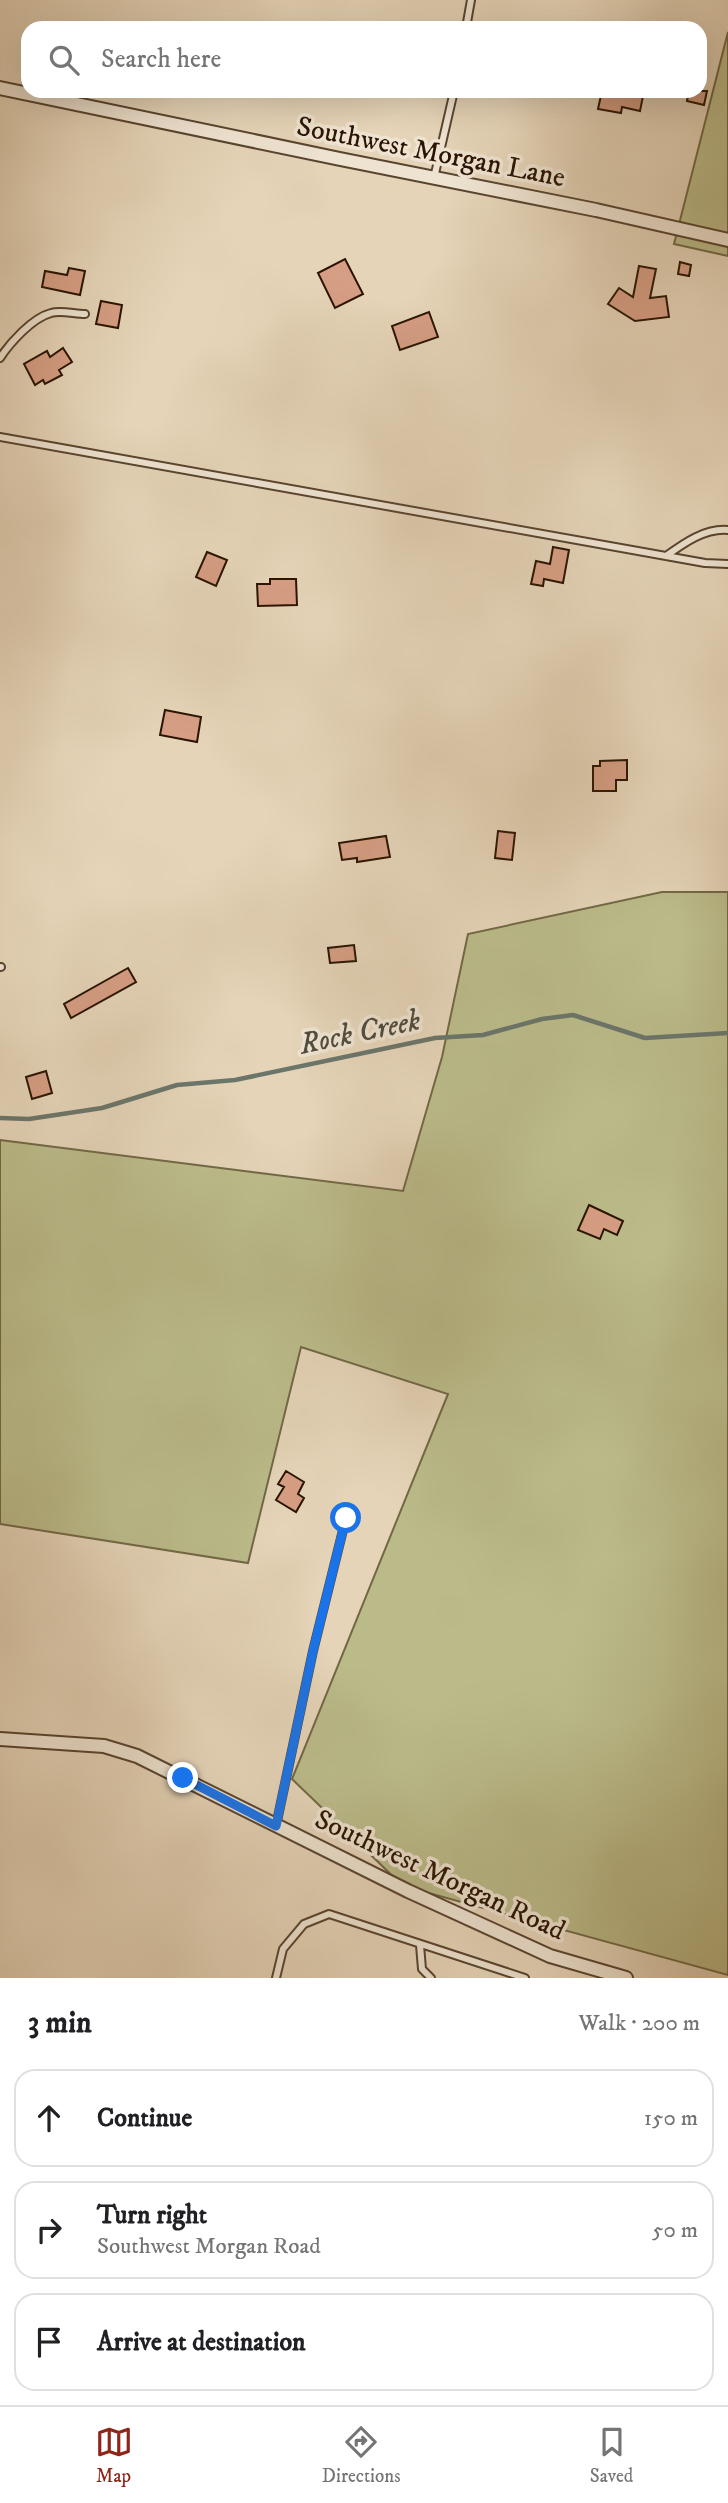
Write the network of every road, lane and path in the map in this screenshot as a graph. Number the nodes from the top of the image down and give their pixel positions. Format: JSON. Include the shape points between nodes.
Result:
{"nodes":[{"id":1,"x":471,"y":0,"type":"edge"},
{"id":2,"x":467,"y":21,"type":"edge"},
{"id":3,"x":0,"y":88,"type":"edge"},
{"id":4,"x":21,"y":92,"type":"edge"},
{"id":5,"x":48,"y":98,"type":"edge"},
{"id":6,"x":452,"y":98,"type":"edge"},
{"id":7,"x":434,"y":178,"type":"junction"},
{"id":8,"x":728,"y":240,"type":"edge"},
{"id":9,"x":85,"y":314,"type":"dead end"},
{"id":10,"x":0,"y":358,"type":"edge"},
{"id":11,"x":0,"y":437,"type":"edge"},
{"id":12,"x":728,"y":530,"type":"edge"},
{"id":13,"x":666,"y":556,"type":"junction"},
{"id":14,"x":728,"y":564,"type":"edge"},
{"id":15,"x":346,"y":1518,"type":"dead end"},
{"id":16,"x":0,"y":1739,"type":"edge"},
{"id":17,"x":276,"y":1826,"type":"junction"},
{"id":18,"x":420,"y":1945,"type":"junction"},
{"id":19,"x":276,"y":1978,"type":"edge"},
{"id":20,"x":431,"y":1978,"type":"edge"},
{"id":21,"x":525,"y":1978,"type":"edge"},
{"id":22,"x":626,"y":1978,"type":"edge"}],
"edges":[{"from":1,"to":2,"type":"lane"},
{"from":3,"to":4,"type":"street","name":"Southwest Morgan Lane"},
{"from":5,"to":7,"type":"street","name":"Southwest Morgan Lane"},
{"from":6,"to":7,"type":"lane"},
{"from":7,"to":8,"type":"street","name":"Southwest Morgan Lane"},
{"from":9,"to":10,"type":"lane","via":[[51,312],[9,344]]},
{"from":11,"to":13,"type":"lane"},
{"from":12,"to":13,"type":"lane","via":[[703,534]]},
{"from":13,"to":14,"type":"lane"},
{"from":15,"to":17,"type":"lane"},
{"from":16,"to":17,"type":"street","name":"Southwest Morgan Road","via":[[104,1746],[137,1756]]},
{"from":17,"to":22,"type":"street","name":"Southwest Morgan Road","via":[[550,1956]]},
{"from":18,"to":19,"type":"lane","via":[[329,1914],[304,1924],[283,1949]]},
{"from":18,"to":20,"type":"lane","via":[[422,1969]]},
{"from":18,"to":21,"type":"lane"}]}
